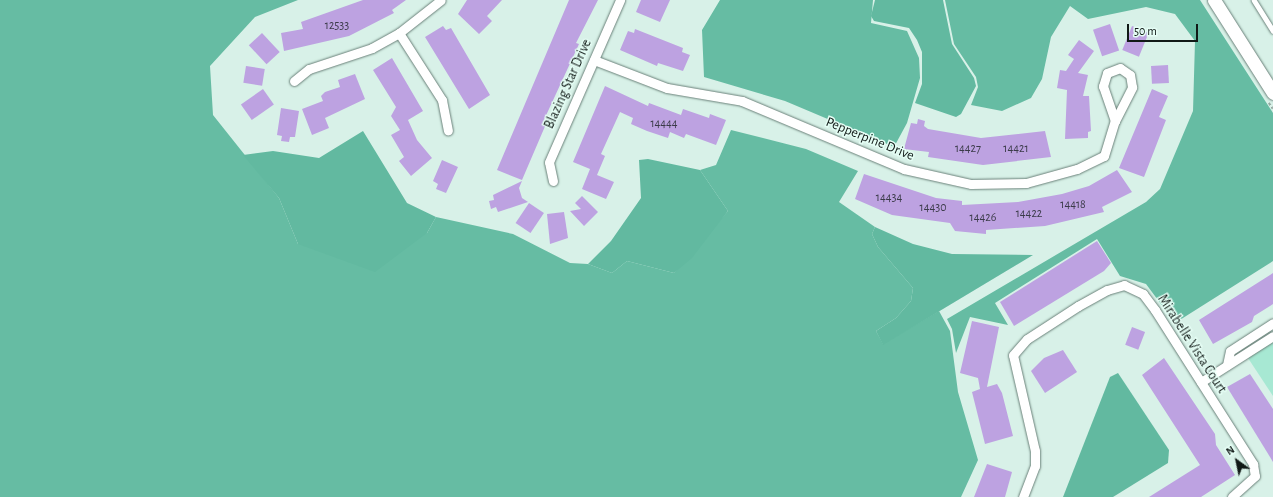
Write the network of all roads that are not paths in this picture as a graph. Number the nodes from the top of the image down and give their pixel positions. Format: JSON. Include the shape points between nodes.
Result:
{"nodes":[{"id":1,"x":441,"y":0,"type":"edge"},
{"id":2,"x":620,"y":0,"type":"edge"},
{"id":3,"x":1214,"y":0,"type":"edge"},
{"id":4,"x":1254,"y":0,"type":"edge"},
{"id":5,"x":1273,"y":31,"type":"edge"},
{"id":6,"x":399,"y":33,"type":"junction"},
{"id":7,"x":594,"y":60,"type":"junction"},
{"id":8,"x":294,"y":81,"type":"dead end"},
{"id":9,"x":1273,"y":93,"type":"edge"},
{"id":10,"x":1115,"y":121,"type":"junction"},
{"id":11,"x":448,"y":130,"type":"dead end"},
{"id":12,"x":553,"y":181,"type":"dead end"},
{"id":13,"x":1273,"y":323,"type":"edge"},
{"id":14,"x":1273,"y":336,"type":"edge"},
{"id":15,"x":1227,"y":365,"type":"junction"},
{"id":16,"x":1201,"y":382,"type":"junction"},
{"id":17,"x":1023,"y":497,"type":"edge"},
{"id":18,"x":1232,"y":497,"type":"edge"}],
"edges":[{"from":1,"to":6,"type":"street"},
{"from":2,"to":7,"type":"street","name":"Blazing Star Drive"},
{"from":3,"to":9,"type":"street"},
{"from":4,"to":5,"type":"lane"},
{"from":6,"to":8,"type":"street","via":[[372,48],[309,69]]},
{"from":6,"to":11,"type":"street","via":[[442,100]]},
{"from":7,"to":10,"type":"street","name":"Pepperpine Drive","via":[[667,88],[742,101],[904,169],[971,184],[1026,182],[1096,162],[1109,147]]},
{"from":7,"to":12,"type":"street","name":"Blazing Star Drive","via":[[549,162]]},
{"from":10,"to":10,"type":"street","name":"Pepperpine Drive","via":[[1102,86],[1107,73],[1120,68],[1130,75],[1132,87]]},
{"from":13,"to":15,"type":"street","via":[[1230,351]]},
{"from":14,"to":15,"type":"street"},
{"from":15,"to":16,"type":"street"},
{"from":16,"to":17,"type":"street","name":"Mirabelle Vista Court","via":[[1155,310],[1142,294],[1124,286],[1107,290],[1042,329],[1012,355],[1035,451],[1035,466]]},
{"from":16,"to":18,"type":"street","name":"Mirabelle Vista Court","via":[[1254,464],[1255,476]]}]}
